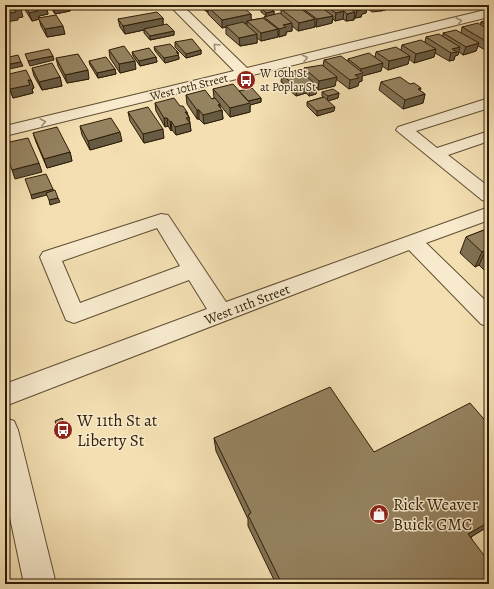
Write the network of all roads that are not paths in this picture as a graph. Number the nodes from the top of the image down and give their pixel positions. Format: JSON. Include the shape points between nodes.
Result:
{"nodes":[{"id":1,"x":175,"y":5,"type":"edge"},
{"id":2,"x":480,"y":5,"type":"edge"},
{"id":3,"x":489,"y":13,"type":"edge"},
{"id":4,"x":428,"y":17,"type":"junction"},
{"id":5,"x":441,"y":25,"type":"junction"},
{"id":6,"x":233,"y":63,"type":"junction"},
{"id":7,"x":244,"y":73,"type":"junction"},
{"id":8,"x":149,"y":82,"type":"dead end"},
{"id":9,"x":489,"y":104,"type":"edge"},
{"id":10,"x":5,"y":131,"type":"edge"},
{"id":11,"x":489,"y":136,"type":"edge"},
{"id":12,"x":436,"y":154,"type":"junction"},
{"id":13,"x":481,"y":180,"type":"edge"},
{"id":14,"x":489,"y":196,"type":"edge"},
{"id":15,"x":489,"y":213,"type":"edge"},
{"id":16,"x":412,"y":241,"type":"junction"},
{"id":17,"x":193,"y":270,"type":"junction"},
{"id":18,"x":221,"y":313,"type":"junction"},
{"id":19,"x":489,"y":318,"type":"edge"},
{"id":20,"x":5,"y":395,"type":"edge"},
{"id":21,"x":5,"y":430,"type":"edge"},
{"id":22,"x":40,"y":584,"type":"edge"}],
"edges":[{"from":6,"to":1,"type":"street","one_way":true},
{"from":2,"to":4,"type":"street","name":"West 10th Street"},
{"from":5,"to":3,"type":"street","name":"West 10th Street","one_way":true},
{"from":4,"to":5,"type":"street"},
{"from":4,"to":6,"type":"street","name":"West 10th Street"},
{"from":7,"to":5,"type":"street","name":"West 10th Street","one_way":true},
{"from":6,"to":7,"type":"street"},
{"from":6,"to":8,"type":"street","name":"West 10th Street"},
{"from":10,"to":7,"type":"street","name":"West 10th Street","one_way":true},
{"from":9,"to":12,"type":"street","via":[[404,130]]},
{"from":11,"to":12,"type":"street"},
{"from":12,"to":13,"type":"street"},
{"from":13,"to":14,"type":"street"},
{"from":15,"to":16,"type":"street","name":"West 11th Street"},
{"from":16,"to":18,"type":"street","name":"West 11th Street"},
{"from":16,"to":19,"type":"street"},
{"from":17,"to":17,"type":"street","via":[[161,220],[50,257],[74,314]]},
{"from":17,"to":18,"type":"street"},
{"from":18,"to":20,"type":"street","name":"West 11th Street"},
{"from":21,"to":22,"type":"street"}]}
